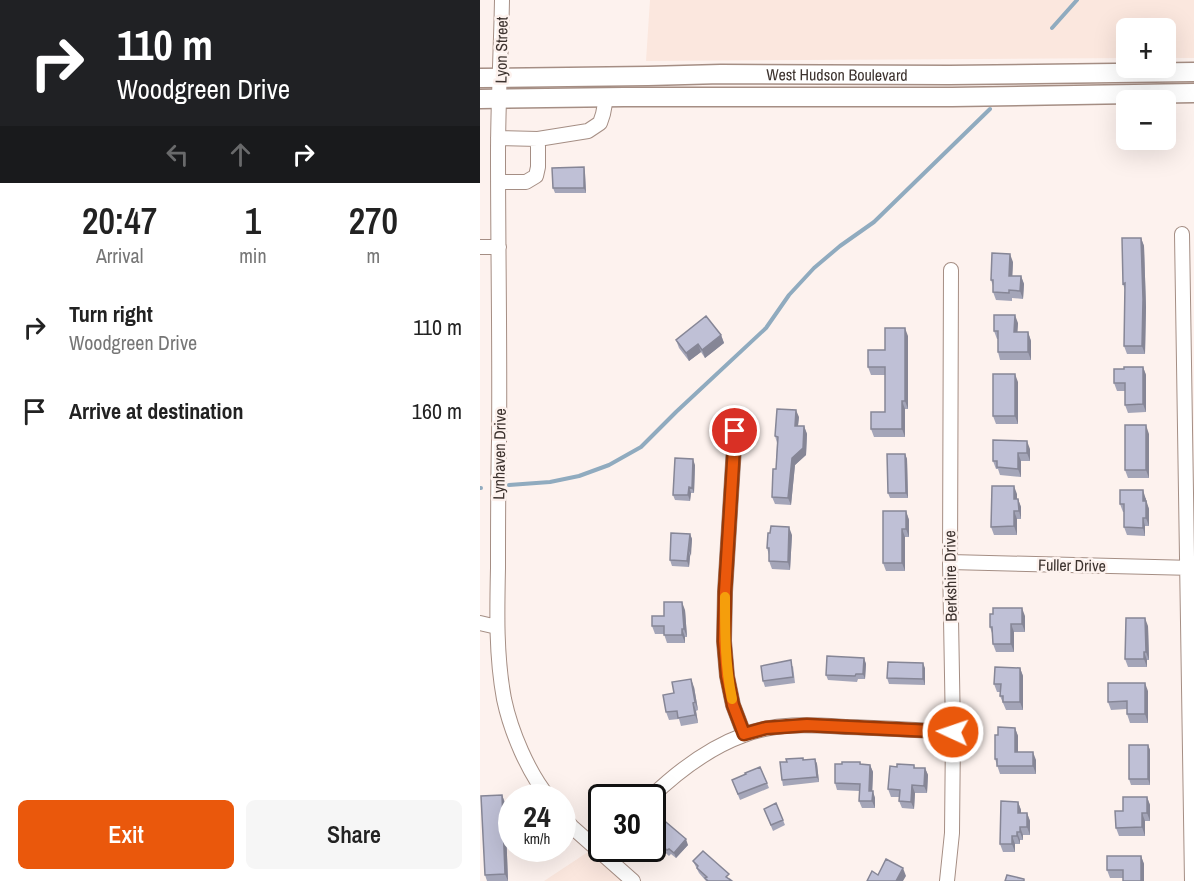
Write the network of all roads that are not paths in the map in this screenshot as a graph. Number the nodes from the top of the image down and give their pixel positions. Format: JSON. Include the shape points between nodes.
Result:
{"nodes":[{"id":1,"x":502,"y":0,"type":"edge"},
{"id":2,"x":1194,"y":72,"type":"edge"},
{"id":3,"x":480,"y":78,"type":"edge"},
{"id":4,"x":501,"y":78,"type":"junction"},
{"id":5,"x":1194,"y":93,"type":"edge"},
{"id":6,"x":606,"y":98,"type":"junction"},
{"id":7,"x":480,"y":99,"type":"edge"},
{"id":8,"x":499,"y":100,"type":"junction"},
{"id":9,"x":498,"y":138,"type":"junction"},
{"id":10,"x":538,"y":139,"type":"junction"},
{"id":11,"x":498,"y":182,"type":"junction"},
{"id":12,"x":1182,"y":234,"type":"dead end"},
{"id":13,"x":480,"y":247,"type":"edge"},
{"id":14,"x":499,"y":247,"type":"junction"},
{"id":15,"x":951,"y":270,"type":"dead end"},
{"id":16,"x":735,"y":431,"type":"dead end"},
{"id":17,"x":950,"y":562,"type":"junction"},
{"id":18,"x":1190,"y":568,"type":"edge"},
{"id":19,"x":480,"y":623,"type":"edge"},
{"id":20,"x":497,"y":627,"type":"junction"},
{"id":21,"x":953,"y":732,"type":"junction"},
{"id":22,"x":744,"y":734,"type":"junction"},
{"id":23,"x":539,"y":784,"type":"edge"},
{"id":24,"x":664,"y":784,"type":"edge"},
{"id":25,"x":615,"y":862,"type":"edge"},
{"id":26,"x":633,"y":881,"type":"edge"},
{"id":27,"x":946,"y":881,"type":"edge"},
{"id":28,"x":1192,"y":881,"type":"edge"}],
"edges":[{"from":1,"to":4,"type":"street","name":"Lyon Street"},
{"from":2,"to":4,"type":"main road","name":"West Hudson Boulevard"},
{"from":3,"to":4,"type":"main road","name":"West Hudson Boulevard"},
{"from":4,"to":8,"type":"street","name":"Lyon Street"},
{"from":5,"to":6,"type":"main road","name":"West Hudson Boulevard"},
{"from":6,"to":8,"type":"main road","name":"West Hudson Boulevard"},
{"from":6,"to":10,"type":"street","via":[[600,123],[588,131]]},
{"from":7,"to":8,"type":"main road","name":"West Hudson Boulevard"},
{"from":8,"to":9,"type":"street","name":"Lynhaven Drive"},
{"from":9,"to":10,"type":"street"},
{"from":9,"to":11,"type":"street","name":"Lynhaven Drive"},
{"from":10,"to":11,"type":"street","via":[[536,176],[526,182]]},
{"from":11,"to":14,"type":"street","name":"Lynhaven Drive"},
{"from":12,"to":18,"type":"street"},
{"from":13,"to":14,"type":"street"},
{"from":14,"to":20,"type":"street","name":"Lynhaven Drive"},
{"from":15,"to":17,"type":"street","name":"Berkshire Drive"},
{"from":16,"to":22,"type":"street","via":[[724,641],[733,705]]},
{"from":17,"to":18,"type":"street","name":"Fuller Drive"},
{"from":17,"to":21,"type":"street","name":"Berkshire Drive"},
{"from":18,"to":28,"type":"street"},
{"from":19,"to":20,"type":"street"},
{"from":20,"to":23,"type":"street","name":"Lynhaven Drive","via":[[508,714]]},
{"from":21,"to":22,"type":"street","via":[[807,725]]},
{"from":21,"to":27,"type":"street","name":"Berkshire Drive","via":[[952,833]]},
{"from":22,"to":24,"type":"street","via":[[712,749]]},
{"from":25,"to":26,"type":"street"}]}
